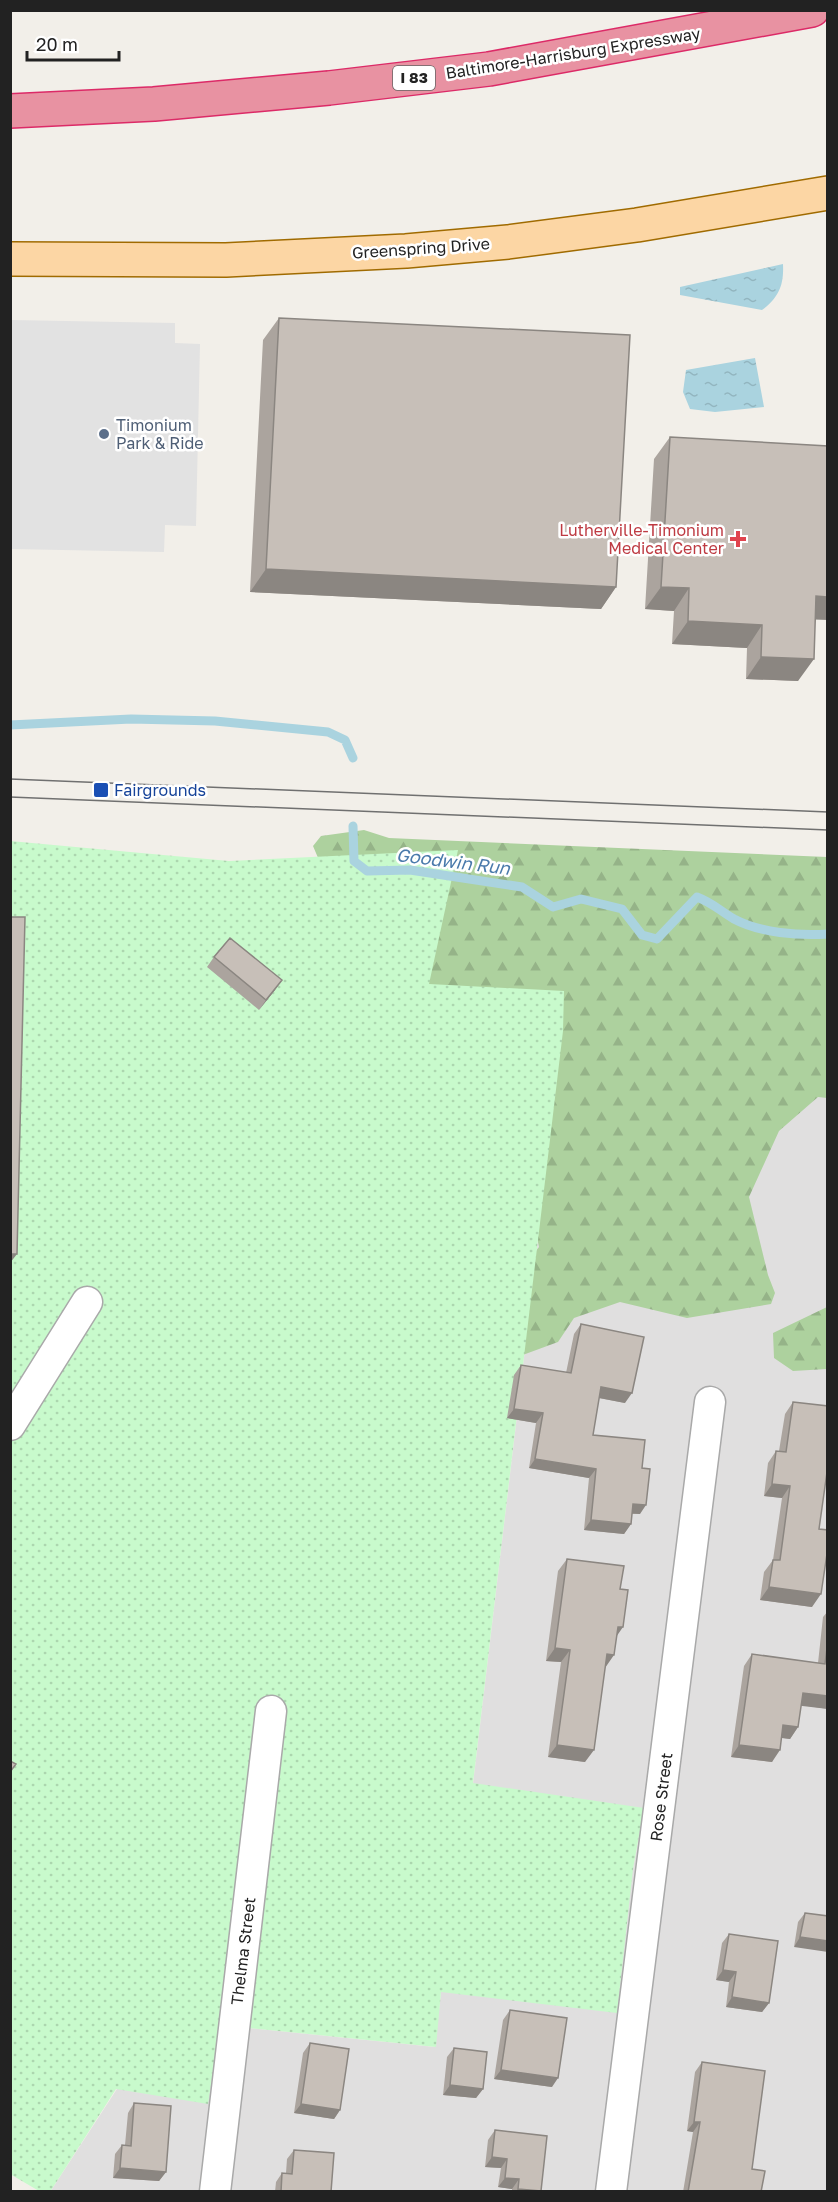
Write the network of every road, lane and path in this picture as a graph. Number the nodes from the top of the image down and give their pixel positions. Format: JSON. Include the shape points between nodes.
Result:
{"nodes":[{"id":1,"x":812,"y":10,"type":"edge"},
{"id":2,"x":10,"y":111,"type":"edge"},
{"id":3,"x":828,"y":193,"type":"edge"},
{"id":4,"x":10,"y":259,"type":"edge"},
{"id":5,"x":87,"y":1302,"type":"dead end"},
{"id":6,"x":710,"y":1402,"type":"dead end"},
{"id":7,"x":10,"y":1425,"type":"edge"},
{"id":8,"x":271,"y":1711,"type":"dead end"},
{"id":9,"x":215,"y":2192,"type":"edge"},
{"id":10,"x":611,"y":2192,"type":"edge"}],
"edges":[{"from":1,"to":2,"type":"highway","name":"Baltimore-Harrisburg Expressway","number":"I 83","via":[[489,69],[154,104]]},
{"from":3,"to":4,"type":"main road","name":"Greenspring Drive","via":[[637,225],[406,251],[226,260]]},
{"from":5,"to":7,"type":"street"},
{"from":6,"to":10,"type":"street","name":"Rose Street"},
{"from":8,"to":9,"type":"street","name":"Thelma Street"}]}
